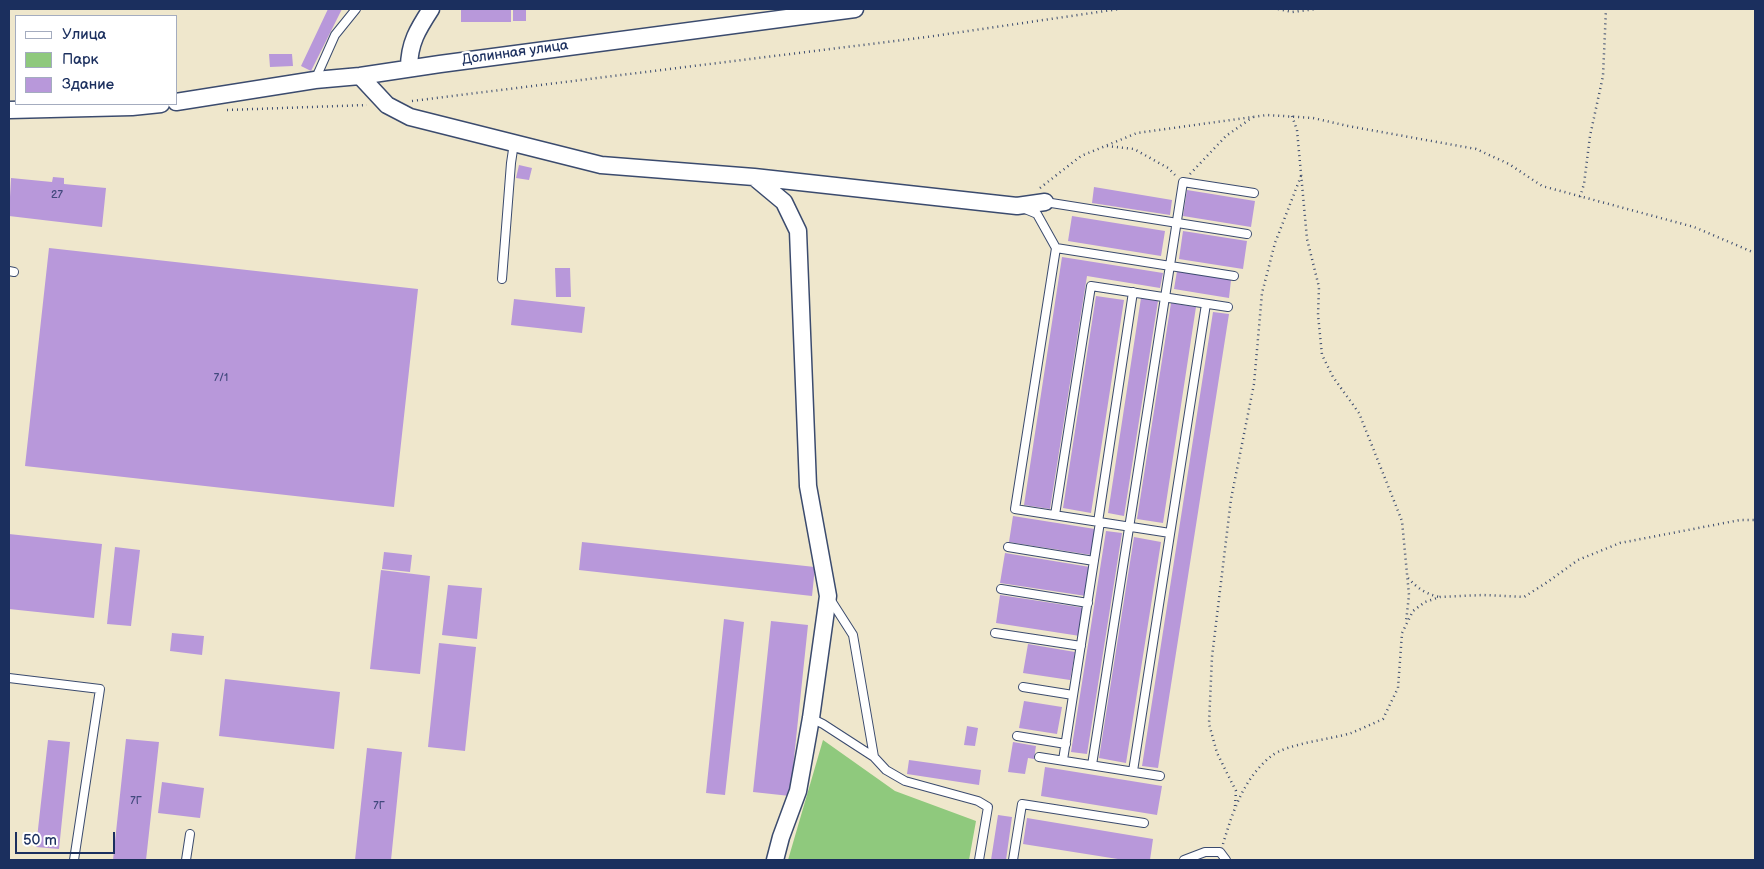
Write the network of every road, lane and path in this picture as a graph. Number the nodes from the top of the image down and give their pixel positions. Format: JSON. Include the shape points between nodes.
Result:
{"nodes":[{"id":1,"x":356,"y":9,"type":"edge"},
{"id":2,"x":430,"y":9,"type":"edge"},
{"id":3,"x":855,"y":9,"type":"edge"},
{"id":4,"x":1119,"y":9,"type":"edge"},
{"id":5,"x":1278,"y":9,"type":"edge"},
{"id":6,"x":1316,"y":9,"type":"edge"},
{"id":7,"x":1606,"y":9,"type":"edge"},
{"id":8,"x":409,"y":68,"type":"junction"},
{"id":9,"x":360,"y":76,"type":"junction"},
{"id":10,"x":315,"y":80,"type":"junction"},
{"id":11,"x":178,"y":102,"type":"edge"},
{"id":12,"x":152,"y":105,"type":"edge"},
{"id":13,"x":387,"y":105,"type":"junction"},
{"id":14,"x":9,"y":110,"type":"edge"},
{"id":15,"x":226,"y":110,"type":"dead end"},
{"id":16,"x":1254,"y":116,"type":"junction"},
{"id":17,"x":1292,"y":116,"type":"junction"},
{"id":18,"x":514,"y":143,"type":"junction"},
{"id":19,"x":1089,"y":153,"type":"junction"},
{"id":20,"x":1301,"y":176,"type":"junction"},
{"id":21,"x":754,"y":177,"type":"junction"},
{"id":22,"x":1183,"y":182,"type":"junction"},
{"id":23,"x":1254,"y":193,"type":"dead end"},
{"id":24,"x":1580,"y":197,"type":"junction"},
{"id":25,"x":1045,"y":202,"type":"joint"},
{"id":26,"x":1017,"y":206,"type":"junction"},
{"id":27,"x":1176,"y":223,"type":"junction"},
{"id":28,"x":1247,"y":234,"type":"dead end"},
{"id":29,"x":1056,"y":248,"type":"junction"},
{"id":30,"x":1755,"y":253,"type":"edge"},
{"id":31,"x":1170,"y":266,"type":"junction"},
{"id":32,"x":1234,"y":276,"type":"dead end"},
{"id":33,"x":502,"y":279,"type":"dead end"},
{"id":34,"x":1133,"y":292,"type":"junction"},
{"id":35,"x":1165,"y":297,"type":"junction"},
{"id":36,"x":1206,"y":304,"type":"junction"},
{"id":37,"x":1228,"y":307,"type":"dead end"},
{"id":38,"x":1055,"y":515,"type":"junction"},
{"id":39,"x":1755,"y":520,"type":"edge"},
{"id":40,"x":1099,"y":522,"type":"junction"},
{"id":41,"x":1129,"y":527,"type":"junction"},
{"id":42,"x":1170,"y":533,"type":"junction"},
{"id":43,"x":1008,"y":547,"type":"dead end"},
{"id":44,"x":1094,"y":561,"type":"junction"},
{"id":45,"x":1407,"y":577,"type":"junction"},
{"id":46,"x":1002,"y":589,"type":"dead end"},
{"id":47,"x":828,"y":596,"type":"junction"},
{"id":48,"x":1440,"y":598,"type":"junction"},
{"id":49,"x":1088,"y":603,"type":"junction"},
{"id":50,"x":1406,"y":625,"type":"junction"},
{"id":51,"x":995,"y":633,"type":"dead end"},
{"id":52,"x":1081,"y":646,"type":"junction"},
{"id":53,"x":9,"y":678,"type":"edge"},
{"id":54,"x":1022,"y":687,"type":"dead end"},
{"id":55,"x":1073,"y":695,"type":"junction"},
{"id":56,"x":811,"y":718,"type":"junction"},
{"id":57,"x":1017,"y":736,"type":"dead end"},
{"id":58,"x":1066,"y":744,"type":"junction"},
{"id":59,"x":874,"y":757,"type":"junction"},
{"id":60,"x":1039,"y":757,"type":"dead end"},
{"id":61,"x":1063,"y":760,"type":"junction"},
{"id":62,"x":1092,"y":765,"type":"junction"},
{"id":63,"x":1133,"y":772,"type":"junction"},
{"id":64,"x":1160,"y":776,"type":"dead end"},
{"id":65,"x":1235,"y":807,"type":"junction"},
{"id":66,"x":1144,"y":823,"type":"dead end"},
{"id":67,"x":190,"y":834,"type":"dead end"},
{"id":68,"x":1220,"y":852,"type":"junction"},
{"id":69,"x":74,"y":860,"type":"edge"},
{"id":70,"x":186,"y":860,"type":"edge"},
{"id":71,"x":775,"y":860,"type":"edge"},
{"id":72,"x":979,"y":860,"type":"edge"},
{"id":73,"x":1013,"y":860,"type":"edge"},
{"id":74,"x":1184,"y":860,"type":"edge"},
{"id":75,"x":1226,"y":860,"type":"edge"}],
"edges":[{"from":1,"to":10,"type":"lane","via":[[335,35]]},
{"from":2,"to":8,"type":"street","via":[[416,33],[409,53]]},
{"from":3,"to":8,"type":"street","name":"Долинная улица"},
{"from":4,"to":13,"type":"path","via":[[927,37]]},
{"from":5,"to":6,"type":"path","via":[[1292,12]]},
{"from":7,"to":24,"type":"path","via":[[1603,76]]},
{"from":8,"to":9,"type":"street","name":"Долинная улица"},
{"from":9,"to":10,"type":"street","name":"Долинная улица"},
{"from":9,"to":13,"type":"street"},
{"from":10,"to":11,"type":"street","name":"Долинная улица"},
{"from":12,"to":14,"type":"street"},
{"from":13,"to":15,"type":"path"},
{"from":13,"to":18,"type":"street","via":[[410,117]]},
{"from":16,"to":17,"type":"path"},
{"from":16,"to":19,"type":"path","via":[[1137,133]]},
{"from":16,"to":22,"type":"path","via":[[1226,136]]},
{"from":17,"to":20,"type":"path","via":[[1297,130]]},
{"from":17,"to":24,"type":"path","via":[[1476,149],[1509,164],[1542,186]]},
{"from":18,"to":21,"type":"street","via":[[601,164]]},
{"from":18,"to":33,"type":"lane"},
{"from":19,"to":22,"type":"path","via":[[1107,146],[1134,149],[1168,168]]},
{"from":19,"to":26,"type":"path"},
{"from":20,"to":45,"type":"path","via":[[1307,239],[1319,287],[1322,355],[1333,377],[1359,412],[1402,521]]},
{"from":20,"to":65,"type":"path","via":[[1275,243],[1262,293],[1254,384],[1231,499],[1212,657],[1209,724],[1217,753],[1236,791]]},
{"from":21,"to":26,"type":"street"},
{"from":21,"to":47,"type":"street","via":[[784,202],[798,231],[808,486]]},
{"from":22,"to":23,"type":"lane"},
{"from":22,"to":27,"type":"lane"},
{"from":24,"to":30,"type":"path","via":[[1694,227]]},
{"from":25,"to":26,"type":"street"},
{"from":25,"to":27,"type":"lane"},
{"from":26,"to":29,"type":"lane","via":[[1037,214]]},
{"from":27,"to":28,"type":"lane"},
{"from":27,"to":31,"type":"lane"},
{"from":29,"to":31,"type":"lane"},
{"from":29,"to":38,"type":"lane","via":[[1015,509]]},
{"from":31,"to":32,"type":"lane"},
{"from":31,"to":35,"type":"lane"},
{"from":34,"to":35,"type":"lane"},
{"from":34,"to":38,"type":"lane","via":[[1091,286]]},
{"from":34,"to":40,"type":"lane"},
{"from":35,"to":36,"type":"lane"},
{"from":35,"to":41,"type":"lane"},
{"from":36,"to":37,"type":"lane"},
{"from":36,"to":42,"type":"lane"},
{"from":38,"to":40,"type":"lane"},
{"from":39,"to":48,"type":"path","via":[[1740,520],[1620,543],[1578,560],[1524,597]]},
{"from":40,"to":41,"type":"lane"},
{"from":40,"to":44,"type":"lane"},
{"from":41,"to":42,"type":"lane"},
{"from":41,"to":62,"type":"lane"},
{"from":42,"to":63,"type":"lane"},
{"from":43,"to":44,"type":"lane"},
{"from":44,"to":49,"type":"lane"},
{"from":45,"to":48,"type":"path","via":[[1414,586]]},
{"from":45,"to":50,"type":"path"},
{"from":46,"to":49,"type":"lane"},
{"from":47,"to":56,"type":"street"},
{"from":47,"to":59,"type":"lane","via":[[853,635]]},
{"from":48,"to":50,"type":"path","via":[[1419,606]]},
{"from":49,"to":52,"type":"lane"},
{"from":50,"to":65,"type":"path","via":[[1402,633],[1398,688],[1383,719],[1350,733],[1271,756],[1250,778]]},
{"from":51,"to":52,"type":"lane"},
{"from":52,"to":55,"type":"lane"},
{"from":53,"to":69,"type":"lane","via":[[100,690]]},
{"from":54,"to":55,"type":"lane"},
{"from":55,"to":58,"type":"lane"},
{"from":56,"to":59,"type":"lane"},
{"from":56,"to":71,"type":"street","via":[[798,791]]},
{"from":57,"to":58,"type":"lane"},
{"from":58,"to":61,"type":"lane"},
{"from":59,"to":72,"type":"lane","via":[[886,770],[905,781],[978,801],[988,807]]},
{"from":60,"to":61,"type":"lane"},
{"from":61,"to":62,"type":"lane"},
{"from":62,"to":63,"type":"lane"},
{"from":63,"to":64,"type":"lane"},
{"from":65,"to":68,"type":"path"},
{"from":66,"to":73,"type":"lane","via":[[1022,804]]},
{"from":67,"to":70,"type":"lane"},
{"from":68,"to":74,"type":"lane","via":[[1205,852]]},
{"from":68,"to":75,"type":"lane"}]}
